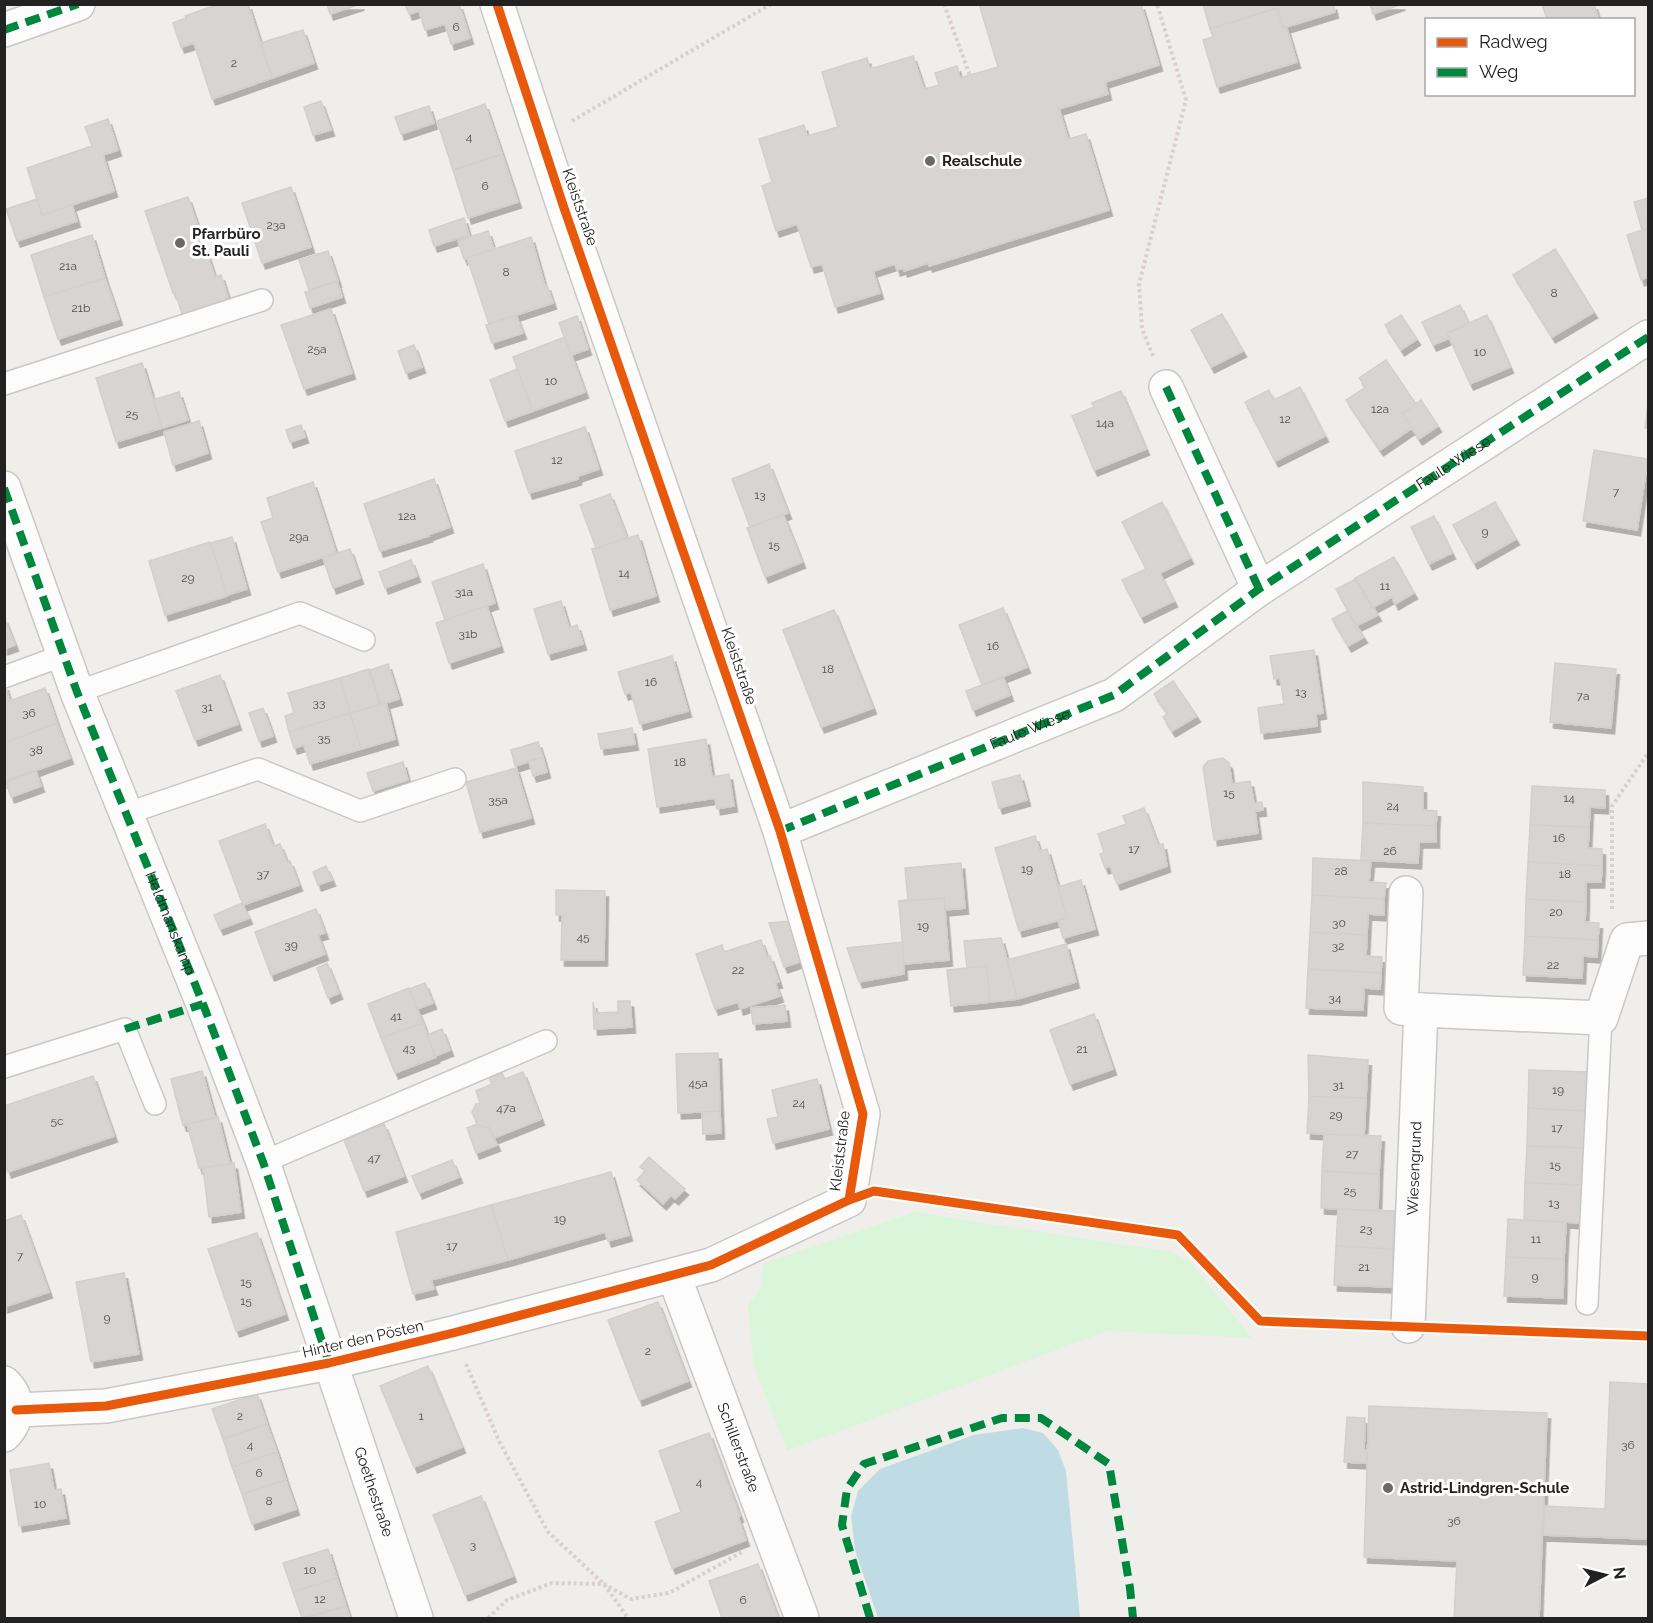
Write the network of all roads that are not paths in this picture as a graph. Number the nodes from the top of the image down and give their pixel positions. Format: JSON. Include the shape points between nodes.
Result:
{"nodes":[{"id":1,"x":78,"y":4,"type":"edge"},
{"id":2,"x":497,"y":4,"type":"edge"},
{"id":3,"x":4,"y":30,"type":"edge"},
{"id":4,"x":262,"y":300,"type":"dead end"},
{"id":5,"x":1648,"y":337,"type":"edge"},
{"id":6,"x":4,"y":384,"type":"edge"},
{"id":7,"x":1166,"y":387,"type":"road end"},
{"id":8,"x":4,"y":488,"type":"edge"},
{"id":9,"x":12,"y":530,"type":"edge"},
{"id":10,"x":1259,"y":589,"type":"junction"},
{"id":11,"x":364,"y":640,"type":"dead end"},
{"id":12,"x":64,"y":655,"type":"junction"},
{"id":13,"x":4,"y":677,"type":"edge"},
{"id":14,"x":77,"y":692,"type":"junction"},
{"id":15,"x":455,"y":779,"type":"dead end"},
{"id":16,"x":125,"y":814,"type":"junction"},
{"id":17,"x":780,"y":831,"type":"junction"},
{"id":18,"x":1406,"y":893,"type":"dead end"},
{"id":19,"x":1638,"y":939,"type":"edge"},
{"id":20,"x":1421,"y":1010,"type":"junction"},
{"id":21,"x":1601,"y":1018,"type":"junction"},
{"id":22,"x":546,"y":1041,"type":"dead end"},
{"id":23,"x":4,"y":1067,"type":"edge"},
{"id":24,"x":155,"y":1104,"type":"dead end"},
{"id":25,"x":263,"y":1162,"type":"junction"},
{"id":26,"x":711,"y":1265,"type":"joint"},
{"id":27,"x":674,"y":1276,"type":"junction"},
{"id":28,"x":1587,"y":1304,"type":"dead end"},
{"id":29,"x":1408,"y":1326,"type":"dead end"},
{"id":30,"x":329,"y":1363,"type":"junction"},
{"id":31,"x":8,"y":1409,"type":"edge"},
{"id":32,"x":416,"y":1618,"type":"edge"},
{"id":33,"x":802,"y":1618,"type":"edge"}],
"edges":[{"from":1,"to":3,"type":"street"},
{"from":2,"to":17,"type":"street","name":"Kleiststraße"},
{"from":4,"to":6,"type":"lane"},
{"from":5,"to":10,"type":"street","name":"Faule Wiese"},
{"from":7,"to":10,"type":"street"},
{"from":8,"to":9,"type":"street","name":"Heldmanskamp"},
{"from":9,"to":12,"type":"street","name":"Heldmanskamp"},
{"from":10,"to":17,"type":"street","name":"Faule Wiese","via":[[1114,695]]},
{"from":11,"to":14,"type":"lane","via":[[300,613]]},
{"from":12,"to":13,"type":"lane"},
{"from":12,"to":14,"type":"street","name":"Heldmanskamp"},
{"from":14,"to":16,"type":"street","name":"Heldmanskamp"},
{"from":15,"to":16,"type":"lane","via":[[360,812],[258,769]]},
{"from":16,"to":25,"type":"street","name":"Heldmanskamp"},
{"from":17,"to":26,"type":"street","name":"Kleiststraße","via":[[863,1113],[849,1200]]},
{"from":18,"to":20,"type":"street","via":[[1401,1008]]},
{"from":19,"to":21,"type":"street"},
{"from":20,"to":21,"type":"street"},
{"from":20,"to":29,"type":"street","name":"Wiesengrund"},
{"from":21,"to":28,"type":"lane"},
{"from":22,"to":25,"type":"lane"},
{"from":23,"to":24,"type":"lane","via":[[125,1029]]},
{"from":25,"to":30,"type":"street","name":"Heldmanskamp"},
{"from":26,"to":27,"type":"street","name":"Hinter den Pösten"},
{"from":27,"to":30,"type":"street","name":"Hinter den Pösten"},
{"from":27,"to":33,"type":"street","name":"Schillerstraße"},
{"from":30,"to":31,"type":"street","name":"Hinter den Pösten","via":[[106,1406]]},
{"from":30,"to":32,"type":"street","name":"Goethestraße"}]}
